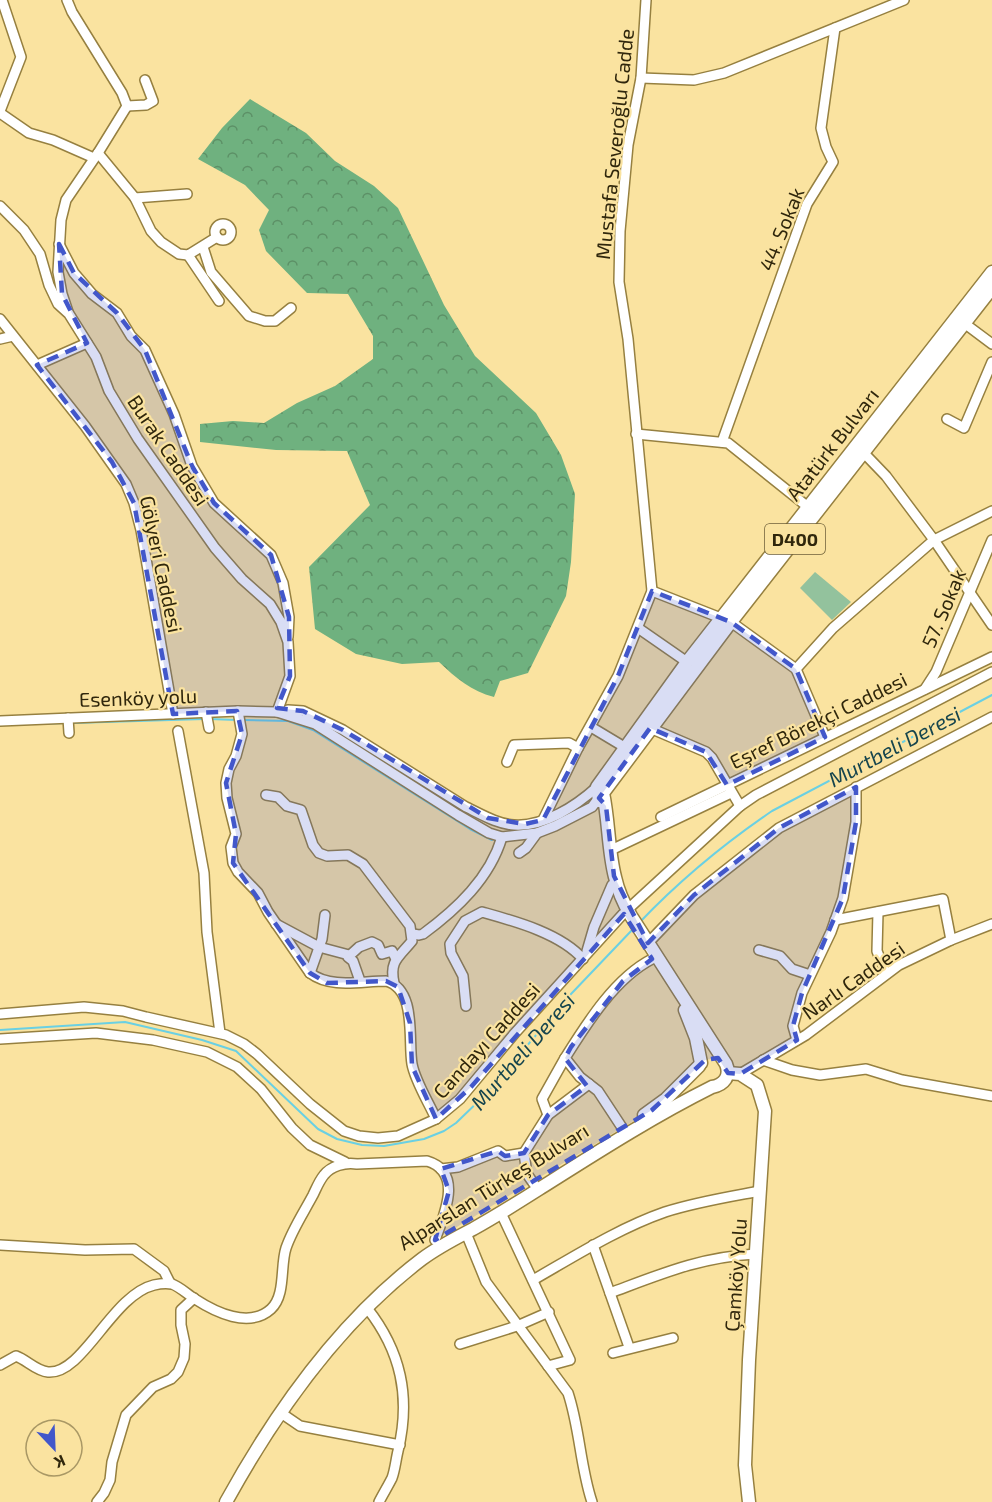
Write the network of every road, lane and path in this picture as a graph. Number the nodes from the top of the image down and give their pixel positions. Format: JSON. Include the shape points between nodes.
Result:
{"nodes":[{"id":1,"x":2,"y":0,"type":"edge"},
{"id":2,"x":68,"y":0,"type":"edge"},
{"id":3,"x":646,"y":0,"type":"edge"},
{"id":4,"x":904,"y":0,"type":"edge"},
{"id":5,"x":835,"y":28,"type":"junction"},
{"id":6,"x":641,"y":78,"type":"junction"},
{"id":7,"x":145,"y":80,"type":"dead end"},
{"id":8,"x":127,"y":106,"type":"junction"},
{"id":9,"x":0,"y":112,"type":"edge"},
{"id":10,"x":96,"y":156,"type":"junction"},
{"id":11,"x":187,"y":194,"type":"dead end"},
{"id":12,"x":135,"y":198,"type":"junction"},
{"id":13,"x":0,"y":206,"type":"edge"},
{"id":14,"x":217,"y":237,"type":"dead end"},
{"id":15,"x":59,"y":244,"type":"junction"},
{"id":16,"x":203,"y":247,"type":"junction"},
{"id":17,"x":188,"y":255,"type":"junction"},
{"id":18,"x":992,"y":272,"type":"edge"},
{"id":19,"x":992,"y":288,"type":"edge"},
{"id":20,"x":219,"y":301,"type":"dead end"},
{"id":21,"x":291,"y":308,"type":"dead end"},
{"id":22,"x":69,"y":314,"type":"junction"},
{"id":23,"x":0,"y":319,"type":"edge"},
{"id":24,"x":964,"y":323,"type":"junction"},
{"id":25,"x":14,"y":336,"type":"junction"},
{"id":26,"x":0,"y":339,"type":"edge"},
{"id":27,"x":87,"y":343,"type":"junction"},
{"id":28,"x":992,"y":344,"type":"edge"},
{"id":29,"x":992,"y":362,"type":"edge"},
{"id":30,"x":37,"y":365,"type":"junction"},
{"id":31,"x":947,"y":419,"type":"dead end"},
{"id":32,"x":636,"y":434,"type":"junction"},
{"id":33,"x":722,"y":442,"type":"junction"},
{"id":34,"x":859,"y":448,"type":"junction"},
{"id":35,"x":808,"y":507,"type":"junction"},
{"id":36,"x":992,"y":511,"type":"edge"},
{"id":37,"x":934,"y":540,"type":"junction"},
{"id":38,"x":992,"y":540,"type":"edge"},
{"id":39,"x":652,"y":591,"type":"junction"},
{"id":40,"x":969,"y":591,"type":"junction"},
{"id":41,"x":990,"y":619,"type":"edge"},
{"id":42,"x":726,"y":620,"type":"junction"},
{"id":43,"x":638,"y":628,"type":"junction"},
{"id":44,"x":288,"y":642,"type":"junction"},
{"id":45,"x":992,"y":657,"type":"edge"},
{"id":46,"x":687,"y":662,"type":"junction"},
{"id":47,"x":796,"y":669,"type":"junction"},
{"id":48,"x":992,"y":672,"type":"edge"},
{"id":49,"x":925,"y":689,"type":"junction"},
{"id":50,"x":277,"y":712,"type":"junction"},
{"id":51,"x":173,"y":714,"type":"junction"},
{"id":52,"x":239,"y":717,"type":"junction"},
{"id":53,"x":992,"y":717,"type":"edge"},
{"id":54,"x":0,"y":721,"type":"edge"},
{"id":55,"x":591,"y":727,"type":"junction"},
{"id":56,"x":650,"y":729,"type":"junction"},
{"id":57,"x":178,"y":732,"type":"dead end"},
{"id":58,"x":825,"y":737,"type":"junction"},
{"id":59,"x":578,"y":748,"type":"junction"},
{"id":60,"x":626,"y":748,"type":"junction"},
{"id":61,"x":507,"y":762,"type":"dead end"},
{"id":62,"x":856,"y":787,"type":"junction"},
{"id":63,"x":729,"y":789,"type":"junction"},
{"id":64,"x":266,"y":795,"type":"dead end"},
{"id":65,"x":599,"y":796,"type":"junction"},
{"id":66,"x":740,"y":807,"type":"junction"},
{"id":67,"x":661,"y":817,"type":"dead end"},
{"id":68,"x":543,"y":820,"type":"junction"},
{"id":69,"x":537,"y":833,"type":"junction"},
{"id":70,"x":502,"y":837,"type":"junction"},
{"id":71,"x":611,"y":850,"type":"junction"},
{"id":72,"x":519,"y":853,"type":"dead end"},
{"id":73,"x":612,"y":885,"type":"junction"},
{"id":74,"x":878,"y":912,"type":"junction"},
{"id":75,"x":325,"y":915,"type":"dead end"},
{"id":76,"x":627,"y":915,"type":"junction"},
{"id":77,"x":835,"y":920,"type":"junction"},
{"id":78,"x":276,"y":924,"type":"junction"},
{"id":79,"x":992,"y":924,"type":"edge"},
{"id":80,"x":413,"y":933,"type":"junction"},
{"id":81,"x":951,"y":940,"type":"junction"},
{"id":82,"x":646,"y":945,"type":"junction"},
{"id":83,"x":319,"y":947,"type":"junction"},
{"id":84,"x":759,"y":950,"type":"dead end"},
{"id":85,"x":349,"y":955,"type":"junction"},
{"id":86,"x":583,"y":958,"type":"junction"},
{"id":87,"x":396,"y":959,"type":"junction"},
{"id":88,"x":652,"y":959,"type":"junction"},
{"id":89,"x":310,"y":973,"type":"junction"},
{"id":90,"x":886,"y":974,"type":"junction"},
{"id":91,"x":810,"y":975,"type":"junction"},
{"id":92,"x":360,"y":981,"type":"junction"},
{"id":93,"x":394,"y":983,"type":"junction"},
{"id":94,"x":466,"y":1006,"type":"dead end"},
{"id":95,"x":0,"y":1014,"type":"edge"},
{"id":96,"x":220,"y":1033,"type":"junction"},
{"id":97,"x":0,"y":1039,"type":"edge"},
{"id":98,"x":797,"y":1040,"type":"junction"},
{"id":99,"x":565,"y":1058,"type":"junction"},
{"id":100,"x":722,"y":1060,"type":"junction"},
{"id":101,"x":763,"y":1060,"type":"junction"},
{"id":102,"x":700,"y":1065,"type":"junction"},
{"id":103,"x":734,"y":1074,"type":"junction"},
{"id":104,"x":589,"y":1084,"type":"junction"},
{"id":105,"x":712,"y":1087,"type":"junction"},
{"id":106,"x":992,"y":1096,"type":"edge"},
{"id":107,"x":548,"y":1115,"type":"junction"},
{"id":108,"x":436,"y":1119,"type":"junction"},
{"id":109,"x":623,"y":1129,"type":"junction"},
{"id":110,"x":524,"y":1153,"type":"junction"},
{"id":111,"x":345,"y":1162,"type":"junction"},
{"id":112,"x":441,"y":1169,"type":"junction"},
{"id":113,"x":534,"y":1184,"type":"junction"},
{"id":114,"x":760,"y":1191,"type":"junction"},
{"id":115,"x":501,"y":1213,"type":"junction"},
{"id":116,"x":466,"y":1233,"type":"junction"},
{"id":117,"x":435,"y":1240,"type":"junction"},
{"id":118,"x":0,"y":1245,"type":"edge"},
{"id":119,"x":594,"y":1245,"type":"junction"},
{"id":120,"x":756,"y":1254,"type":"junction"},
{"id":121,"x":533,"y":1280,"type":"junction"},
{"id":122,"x":170,"y":1283,"type":"junction"},
{"id":123,"x":610,"y":1293,"type":"junction"},
{"id":124,"x":194,"y":1298,"type":"junction"},
{"id":125,"x":367,"y":1308,"type":"junction"},
{"id":126,"x":549,"y":1312,"type":"junction"},
{"id":127,"x":518,"y":1326,"type":"junction"},
{"id":128,"x":673,"y":1338,"type":"dead end"},
{"id":129,"x":460,"y":1344,"type":"dead end"},
{"id":130,"x":629,"y":1347,"type":"junction"},
{"id":131,"x":613,"y":1353,"type":"dead end"},
{"id":132,"x":0,"y":1365,"type":"edge"},
{"id":133,"x":548,"y":1366,"type":"junction"},
{"id":134,"x":280,"y":1413,"type":"junction"},
{"id":135,"x":400,"y":1445,"type":"junction"},
{"id":136,"x":97,"y":1502,"type":"edge"},
{"id":137,"x":218,"y":1502,"type":"edge"},
{"id":138,"x":226,"y":1502,"type":"edge"},
{"id":139,"x":379,"y":1502,"type":"edge"},
{"id":140,"x":592,"y":1502,"type":"edge"},
{"id":141,"x":748,"y":1502,"type":"edge"}],
"edges":[{"from":1,"to":9,"type":"street","via":[[21,57]]},
{"from":2,"to":8,"type":"street"},
{"from":3,"to":6,"type":"street","name":"Mustafa Severoğlu Cadde"},
{"from":4,"to":5,"type":"street"},
{"from":5,"to":6,"type":"street","via":[[724,73],[694,80]]},
{"from":5,"to":33,"type":"street","name":"44. Sokak","via":[[821,128],[834,162],[807,204]]},
{"from":6,"to":32,"type":"street","name":"Mustafa Severoğlu Cadde","via":[[628,145],[619,282]]},
{"from":7,"to":8,"type":"street","via":[[153,101]]},
{"from":8,"to":10,"type":"street"},
{"from":9,"to":10,"type":"street","via":[[29,133]]},
{"from":10,"to":12,"type":"street"},
{"from":10,"to":15,"type":"street","via":[[66,200]]},
{"from":11,"to":12,"type":"street"},
{"from":12,"to":17,"type":"street","via":[[151,231],[179,254]]},
{"from":13,"to":22,"type":"street","name":"Burak Caddesi","via":[[24,230],[40,254],[58,304]]},
{"from":14,"to":16,"type":"street"},
{"from":15,"to":22,"type":"street","via":[[58,272]]},
{"from":15,"to":44,"type":"street","via":[[74,273],[92,294],[117,313],[145,350],[192,466],[214,503],[271,555],[283,583],[289,617]]},
{"from":16,"to":17,"type":"street"},
{"from":16,"to":21,"type":"street","via":[[211,272],[249,316],[275,321]]},
{"from":17,"to":20,"type":"street"},
{"from":18,"to":34,"type":"main road","name":"Atatürk Bulvarı","number":"D400"},
{"from":19,"to":24,"type":"main road","name":"Atatürk Bulvarı","number":"D400"},
{"from":22,"to":27,"type":"street","name":"Burak Caddesi"},
{"from":23,"to":25,"type":"street","name":"Gölyeri Caddesi"},
{"from":24,"to":28,"type":"street"},
{"from":24,"to":34,"type":"main road","name":"Atatürk Bulvarı","number":"D400"},
{"from":25,"to":26,"type":"street"},
{"from":25,"to":30,"type":"street","name":"Gölyeri Caddesi"},
{"from":27,"to":30,"type":"street"},
{"from":27,"to":44,"type":"street","name":"Burak Caddesi","via":[[108,391],[138,439],[215,549],[270,604]]},
{"from":29,"to":31,"type":"street","via":[[964,428]]},
{"from":30,"to":51,"type":"street","name":"Gölyeri Caddesi","via":[[112,462],[134,503]]},
{"from":32,"to":33,"type":"street"},
{"from":32,"to":39,"type":"street","name":"Mustafa Severoğlu Cadde"},
{"from":33,"to":35,"type":"street","via":[[749,458]]},
{"from":34,"to":35,"type":"main road","name":"Atatürk Bulvarı","number":"D400"},
{"from":34,"to":37,"type":"street","via":[[886,476]]},
{"from":34,"to":42,"type":"main road","name":"Atatürk Bulvarı","number":"D400"},
{"from":35,"to":42,"type":"main road","name":"Atatürk Bulvarı","number":"D400"},
{"from":36,"to":37,"type":"street"},
{"from":37,"to":40,"type":"street"},
{"from":37,"to":47,"type":"street","via":[[833,628]]},
{"from":38,"to":40,"type":"street","name":"57. Sokak"},
{"from":39,"to":42,"type":"street"},
{"from":39,"to":43,"type":"street"},
{"from":40,"to":41,"type":"street"},
{"from":40,"to":49,"type":"street","name":"57. Sokak","via":[[936,672]]},
{"from":42,"to":46,"type":"main road","name":"Atatürk Bulvarı","number":"D400"},
{"from":42,"to":47,"type":"street"},
{"from":42,"to":56,"type":"main road","name":"Atatürk Bulvarı","number":"D400"},
{"from":43,"to":46,"type":"street"},
{"from":43,"to":55,"type":"street"},
{"from":44,"to":50,"type":"street","name":"Burak Caddesi","via":[[290,676]]},
{"from":45,"to":49,"type":"street","name":"Eşref Börekçi Caddesi"},
{"from":46,"to":60,"type":"main road","name":"Atatürk Bulvarı","number":"D400"},
{"from":47,"to":58,"type":"street"},
{"from":48,"to":66,"type":"street","name":"Candayı Caddesi","via":[[756,795]]},
{"from":49,"to":58,"type":"street","name":"Eşref Börekçi Caddesi"},
{"from":50,"to":52,"type":"street","name":"Esenköy yolu"},
{"from":50,"to":68,"type":"street","name":"Esenköy yolu","via":[[303,711],[320,718],[488,818],[513,825]]},
{"from":50,"to":70,"type":"street","via":[[315,724],[458,815]]},
{"from":51,"to":52,"type":"street","name":"Esenköy yolu","via":[[207,720]]},
{"from":51,"to":54,"type":"street","name":"Esenköy yolu","via":[[68,724]]},
{"from":52,"to":78,"type":"street","via":[[242,734],[226,783],[236,834],[231,847],[238,872],[258,893]]},
{"from":53,"to":62,"type":"street"},
{"from":55,"to":59,"type":"street"},
{"from":55,"to":60,"type":"street"},
{"from":56,"to":63,"type":"street","via":[[706,752]]},
{"from":56,"to":65,"type":"main road","name":"Atatürk Bulvarı","number":"D400"},
{"from":57,"to":96,"type":"street","via":[[204,873]]},
{"from":58,"to":63,"type":"street","name":"Eşref Börekçi Caddesi"},
{"from":59,"to":61,"type":"street","via":[[569,742],[514,745]]},
{"from":59,"to":68,"type":"street"},
{"from":60,"to":65,"type":"main road","name":"Atatürk Bulvarı","number":"D400"},
{"from":62,"to":77,"type":"street","via":[[856,822],[843,898]]},
{"from":62,"to":82,"type":"street","via":[[779,828],[694,895]]},
{"from":63,"to":66,"type":"street"},
{"from":63,"to":67,"type":"street","name":"Eşref Börekçi Caddesi"},
{"from":63,"to":71,"type":"street","name":"Eşref Börekçi Caddesi"},
{"from":64,"to":80,"type":"street","via":[[301,810],[319,853],[348,855],[363,864]]},
{"from":65,"to":68,"type":"street","name":"Esenköy yolu"},
{"from":65,"to":69,"type":"street","via":[[592,807]]},
{"from":65,"to":71,"type":"main road"},
{"from":65,"to":73,"type":"main road"},
{"from":66,"to":76,"type":"street","name":"Candayı Caddesi"},
{"from":69,"to":70,"type":"street"},
{"from":69,"to":72,"type":"street"},
{"from":70,"to":80,"type":"street","via":[[485,873],[467,897],[423,934]]},
{"from":71,"to":76,"type":"main road","via":[[614,876]]},
{"from":73,"to":76,"type":"main road"},
{"from":73,"to":86,"type":"street"},
{"from":74,"to":77,"type":"street"},
{"from":74,"to":81,"type":"street","via":[[943,899]]},
{"from":74,"to":90,"type":"street","via":[[877,951]]},
{"from":75,"to":83,"type":"street"},
{"from":76,"to":82,"type":"main road"},
{"from":76,"to":86,"type":"street","name":"Candayı Caddesi"},
{"from":77,"to":91,"type":"street"},
{"from":78,"to":83,"type":"street"},
{"from":78,"to":89,"type":"street"},
{"from":79,"to":81,"type":"street","name":"Narlı Caddesi"},
{"from":80,"to":87,"type":"street"},
{"from":81,"to":90,"type":"street","name":"Narlı Caddesi"},
{"from":82,"to":88,"type":"main road"},
{"from":82,"to":100,"type":"main road"},
{"from":83,"to":85,"type":"street"},
{"from":83,"to":89,"type":"street"},
{"from":84,"to":91,"type":"street","via":[[780,956],[792,969]]},
{"from":85,"to":87,"type":"street","via":[[372,942],[382,954],[392,951]]},
{"from":85,"to":92,"type":"street"},
{"from":86,"to":94,"type":"street","via":[[565,942],[482,912],[465,921],[450,944],[463,976]]},
{"from":86,"to":108,"type":"street","name":"Candayı Caddesi","via":[[471,1087]]},
{"from":87,"to":93,"type":"street","via":[[391,970]]},
{"from":88,"to":99,"type":"street","via":[[637,967],[594,1013]]},
{"from":88,"to":102,"type":"main road","via":[[688,1014]]},
{"from":89,"to":92,"type":"street","via":[[327,982]]},
{"from":90,"to":98,"type":"street","name":"Narlı Caddesi"},
{"from":91,"to":98,"type":"street","via":[[793,1026]]},
{"from":92,"to":93,"type":"street"},
{"from":93,"to":108,"type":"street","name":"Candayı Caddesi","via":[[410,1023],[412,1066]]},
{"from":95,"to":96,"type":"street","via":[[84,1007],[123,1011]]},
{"from":96,"to":108,"type":"street","via":[[251,1049],[344,1131],[378,1138],[398,1136]]},
{"from":97,"to":111,"type":"street","via":[[96,1033],[207,1052],[224,1059],[261,1089],[310,1145]]},
{"from":98,"to":101,"type":"street","name":"Narlı Caddesi"},
{"from":99,"to":104,"type":"street"},
{"from":99,"to":107,"type":"street","via":[[542,1099]]},
{"from":100,"to":102,"type":"main road","via":[[714,1057]]},
{"from":100,"to":103,"type":"main road"},
{"from":101,"to":103,"type":"street","name":"Narlı Caddesi"},
{"from":101,"to":106,"type":"street","via":[[820,1074],[866,1069],[902,1080]]},
{"from":102,"to":105,"type":"main road","via":[[700,1079]]},
{"from":102,"to":109,"type":"main road","name":"Alparslan Türkeş Bulvarı","via":[[652,1110]]},
{"from":103,"to":105,"type":"main road"},
{"from":103,"to":114,"type":"main road","name":"Çamköy Yolu","via":[[757,1085],[765,1111]]},
{"from":104,"to":107,"type":"street"},
{"from":104,"to":109,"type":"street"},
{"from":105,"to":115,"type":"main road","name":"Alparslan Türkeş Bulvarı","via":[[654,1117]]},
{"from":107,"to":110,"type":"street"},
{"from":109,"to":113,"type":"main road","name":"Alparslan Türkeş Bulvarı"},
{"from":110,"to":112,"type":"street","via":[[505,1156],[498,1150],[458,1167]]},
{"from":110,"to":113,"type":"street","via":[[527,1174]]},
{"from":111,"to":112,"type":"street","via":[[427,1161]]},
{"from":111,"to":124,"type":"street","via":[[325,1173],[296,1227],[286,1247],[279,1294],[271,1309],[255,1317],[238,1318]]},
{"from":112,"to":117,"type":"street","via":[[449,1191]]},
{"from":113,"to":117,"type":"main road","name":"Alparslan Türkeş Bulvarı"},
{"from":114,"to":119,"type":"street","via":[[663,1213]]},
{"from":114,"to":120,"type":"main road","name":"Çamköy Yolu"},
{"from":115,"to":116,"type":"main road","name":"Alparslan Türkeş Bulvarı"},
{"from":115,"to":121,"type":"street"},
{"from":116,"to":125,"type":"main road","name":"Alparslan Türkeş Bulvarı","via":[[421,1259]]},
{"from":116,"to":127,"type":"street","via":[[486,1282]]},
{"from":117,"to":137,"type":"main road","name":"Alparslan Türkeş Bulvarı","via":[[388,1277],[309,1363],[267,1419]]},
{"from":118,"to":122,"type":"street","via":[[134,1250],[164,1271]]},
{"from":119,"to":121,"type":"street"},
{"from":119,"to":123,"type":"street"},
{"from":120,"to":123,"type":"street","via":[[691,1263]]},
{"from":120,"to":141,"type":"main road","name":"Çamköy Yolu","via":[[745,1465]]},
{"from":121,"to":126,"type":"street"},
{"from":122,"to":124,"type":"street"},
{"from":122,"to":132,"type":"street","via":[[138,1290],[65,1368],[44,1372],[16,1356]]},
{"from":123,"to":130,"type":"street"},
{"from":124,"to":136,"type":"street","via":[[181,1310],[185,1344],[178,1372],[153,1387],[126,1415],[110,1480]]},
{"from":125,"to":134,"type":"main road","name":"Alparslan Türkeş Bulvarı"},
{"from":125,"to":135,"type":"street","via":[[383,1328],[404,1386]]},
{"from":126,"to":127,"type":"street"},
{"from":126,"to":133,"type":"street","via":[[570,1360]]},
{"from":127,"to":129,"type":"street"},
{"from":127,"to":133,"type":"street"},
{"from":128,"to":130,"type":"street"},
{"from":130,"to":131,"type":"street"},
{"from":133,"to":140,"type":"street","via":[[568,1393],[574,1410],[584,1478]]},
{"from":134,"to":135,"type":"street","via":[[300,1426]]},
{"from":134,"to":138,"type":"main road","name":"Alparslan Türkeş Bulvarı"},
{"from":135,"to":139,"type":"street","via":[[392,1478]]}]}
